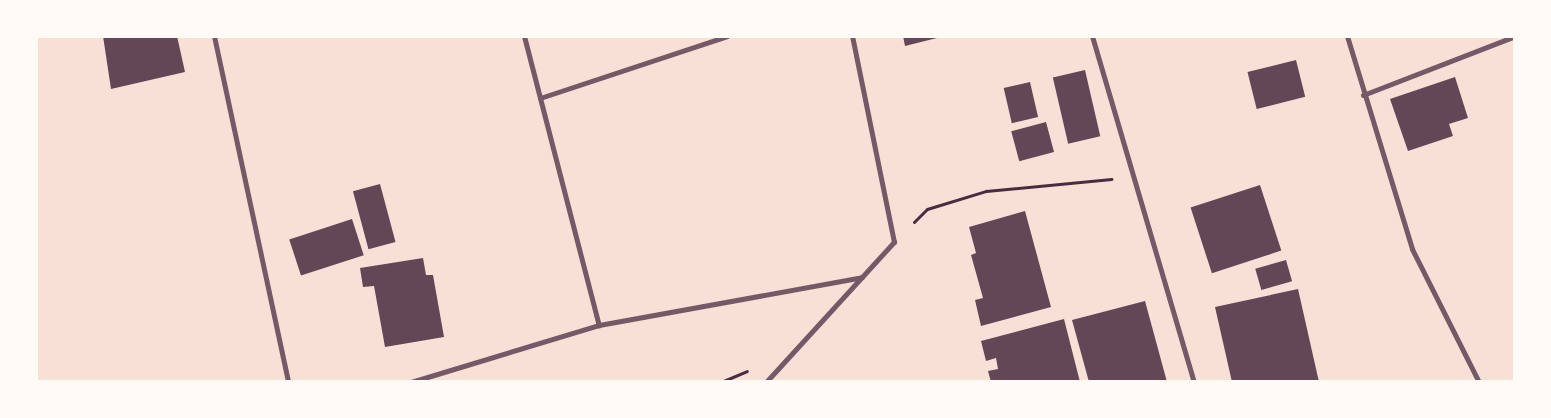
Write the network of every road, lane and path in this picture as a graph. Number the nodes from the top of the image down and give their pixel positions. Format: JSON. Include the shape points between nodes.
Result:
{"nodes":[{"id":1,"x":214,"y":36,"type":"edge"},
{"id":2,"x":524,"y":36,"type":"edge"},
{"id":3,"x":727,"y":36,"type":"edge"},
{"id":4,"x":852,"y":36,"type":"edge"},
{"id":5,"x":1092,"y":36,"type":"edge"},
{"id":6,"x":1348,"y":36,"type":"edge"},
{"id":7,"x":1515,"y":36,"type":"edge"},
{"id":8,"x":1364,"y":95,"type":"junction"},
{"id":9,"x":540,"y":98,"type":"junction"},
{"id":10,"x":1132,"y":177,"type":"junction"},
{"id":11,"x":894,"y":242,"type":"junction"},
{"id":12,"x":862,"y":277,"type":"junction"},
{"id":13,"x":599,"y":325,"type":"junction"},
{"id":14,"x":288,"y":382,"type":"edge"},
{"id":15,"x":411,"y":382,"type":"edge"},
{"id":16,"x":766,"y":382,"type":"edge"},
{"id":17,"x":1194,"y":382,"type":"edge"},
{"id":18,"x":1478,"y":382,"type":"edge"}],
"edges":[{"from":1,"to":14,"type":"street"},
{"from":2,"to":9,"type":"street"},
{"from":3,"to":9,"type":"street"},
{"from":4,"to":11,"type":"street"},
{"from":5,"to":10,"type":"street"},
{"from":6,"to":8,"type":"street"},
{"from":7,"to":8,"type":"street"},
{"from":8,"to":18,"type":"street","via":[[1412,250]]},
{"from":9,"to":13,"type":"street"},
{"from":10,"to":11,"type":"path","via":[[986,191],[927,209]]},
{"from":10,"to":17,"type":"street"},
{"from":11,"to":12,"type":"street"},
{"from":12,"to":13,"type":"street"},
{"from":12,"to":16,"type":"street","via":[[786,354]]},
{"from":13,"to":15,"type":"street"}]}
